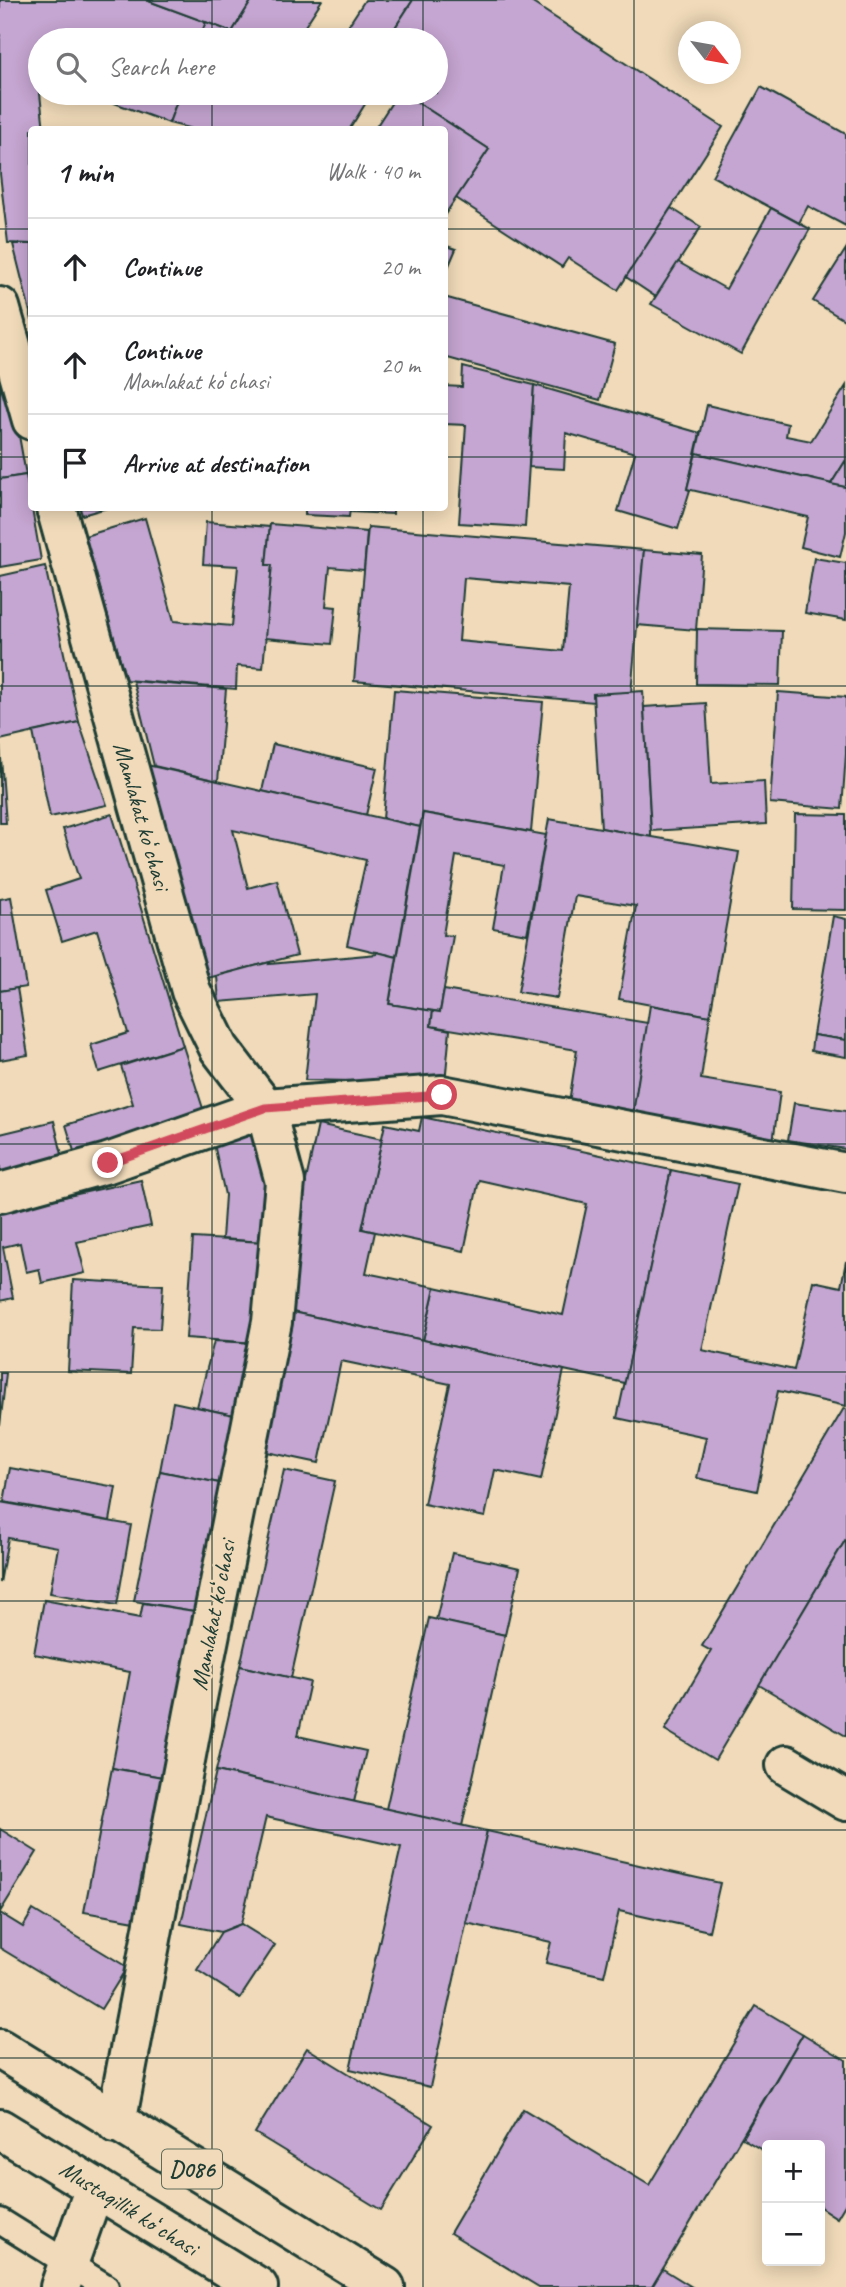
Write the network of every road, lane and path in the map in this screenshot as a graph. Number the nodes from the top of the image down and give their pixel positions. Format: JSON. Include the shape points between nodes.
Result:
{"nodes":[{"id":1,"x":0,"y":307,"type":"edge"},
{"id":2,"x":28,"y":405,"type":"edge"},
{"id":3,"x":57,"y":511,"type":"edge"},
{"id":4,"x":265,"y":1108,"type":"junction"},
{"id":5,"x":846,"y":1173,"type":"edge"},
{"id":6,"x":0,"y":1193,"type":"edge"},
{"id":7,"x":786,"y":1765,"type":"dead end"},
{"id":8,"x":846,"y":1801,"type":"edge"},
{"id":9,"x":0,"y":2049,"type":"edge"},
{"id":10,"x":116,"y":2123,"type":"junction"},
{"id":11,"x":0,"y":2129,"type":"edge"},
{"id":12,"x":95,"y":2187,"type":"junction"},
{"id":13,"x":0,"y":2221,"type":"edge"},
{"id":14,"x":64,"y":2275,"type":"edge"},
{"id":15,"x":106,"y":2287,"type":"edge"},
{"id":16,"x":258,"y":2287,"type":"edge"},
{"id":17,"x":385,"y":2287,"type":"edge"}],
"edges":[{"from":1,"to":2,"type":"street"},
{"from":3,"to":4,"type":"street","name":"Mamlakat koʻchasi","via":[[191,991],[219,1048]]},
{"from":4,"to":5,"type":"street","via":[[442,1095]]},
{"from":4,"to":6,"type":"street","via":[[108,1163]]},
{"from":4,"to":10,"type":"street","name":"Mamlakat koʻchasi","via":[[285,1182],[272,1322]]},
{"from":7,"to":8,"type":"street"},
{"from":9,"to":10,"type":"street","number":"D086"},
{"from":10,"to":17,"type":"street","number":"D086"},
{"from":11,"to":12,"type":"street","name":"Mustaqillik koʻchasi","number":"D086"},
{"from":12,"to":14,"type":"street"},
{"from":12,"to":16,"type":"street","name":"Mustaqillik koʻchasi","number":"D086"},
{"from":13,"to":14,"type":"lane"},
{"from":14,"to":15,"type":"lane"}]}
